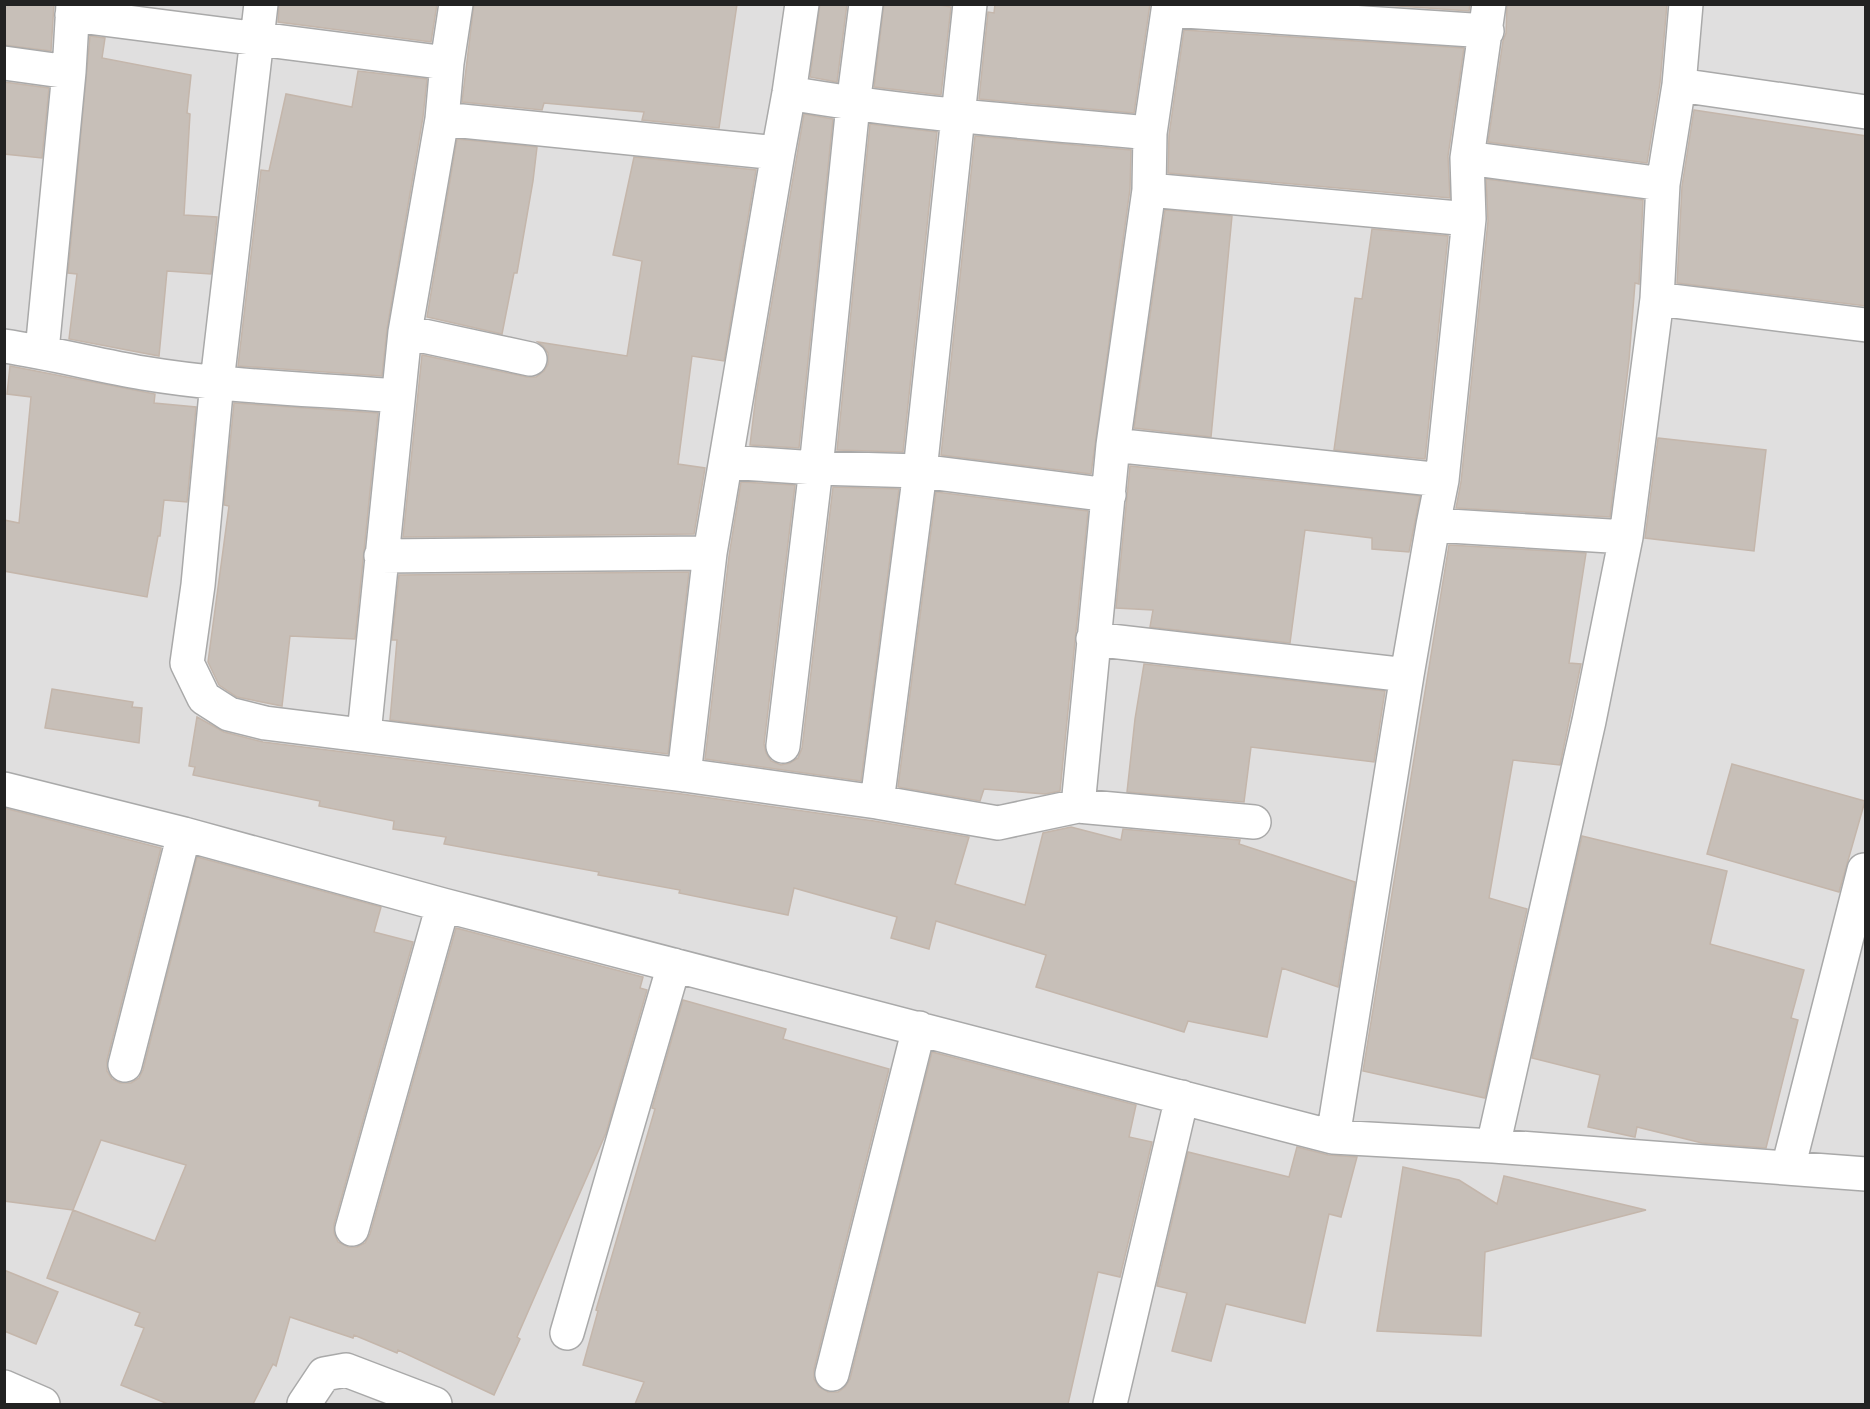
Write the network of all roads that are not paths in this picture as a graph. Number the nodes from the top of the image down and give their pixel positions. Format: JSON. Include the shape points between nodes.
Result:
{"nodes":[{"id":1,"x":261,"y":4,"type":"edge"},
{"id":2,"x":456,"y":4,"type":"edge"},
{"id":3,"x":802,"y":4,"type":"edge"},
{"id":4,"x":866,"y":4,"type":"edge"},
{"id":5,"x":970,"y":4,"type":"edge"},
{"id":6,"x":1686,"y":4,"type":"edge"},
{"id":7,"x":1169,"y":7,"type":"edge"},
{"id":8,"x":73,"y":10,"type":"edge"},
{"id":9,"x":1488,"y":18,"type":"edge"},
{"id":10,"x":256,"y":38,"type":"junction"},
{"id":11,"x":4,"y":63,"type":"edge"},
{"id":12,"x":447,"y":63,"type":"junction"},
{"id":13,"x":69,"y":72,"type":"junction"},
{"id":14,"x":1679,"y":84,"type":"junction"},
{"id":15,"x":789,"y":93,"type":"junction"},
{"id":16,"x":854,"y":105,"type":"junction"},
{"id":17,"x":1866,"y":112,"type":"edge"},
{"id":18,"x":957,"y":116,"type":"junction"},
{"id":19,"x":442,"y":119,"type":"junction"},
{"id":20,"x":1150,"y":133,"type":"junction"},
{"id":21,"x":778,"y":153,"type":"junction"},
{"id":22,"x":1467,"y":158,"type":"junction"},
{"id":23,"x":1663,"y":184,"type":"junction"},
{"id":24,"x":1149,"y":190,"type":"junction"},
{"id":25,"x":1469,"y":219,"type":"junction"},
{"id":26,"x":1657,"y":299,"type":"junction"},
{"id":27,"x":1866,"y":325,"type":"edge"},
{"id":28,"x":405,"y":332,"type":"junction"},
{"id":29,"x":4,"y":346,"type":"edge"},
{"id":30,"x":42,"y":351,"type":"junction"},
{"id":31,"x":530,"y":359,"type":"dead end"},
{"id":32,"x":217,"y":382,"type":"junction"},
{"id":33,"x":398,"y":396,"type":"junction"},
{"id":34,"x":1113,"y":445,"type":"junction"},
{"id":35,"x":726,"y":462,"type":"junction"},
{"id":36,"x":816,"y":468,"type":"junction"},
{"id":37,"x":920,"y":471,"type":"junction"},
{"id":38,"x":1442,"y":480,"type":"junction"},
{"id":39,"x":1109,"y":495,"type":"junction"},
{"id":40,"x":1432,"y":525,"type":"junction"},
{"id":41,"x":1626,"y":537,"type":"junction"},
{"id":42,"x":710,"y":554,"type":"junction"},
{"id":43,"x":381,"y":556,"type":"junction"},
{"id":44,"x":1093,"y":639,"type":"junction"},
{"id":45,"x":1407,"y":675,"type":"junction"},
{"id":46,"x":364,"y":734,"type":"junction"},
{"id":47,"x":783,"y":746,"type":"dead end"},
{"id":48,"x":684,"y":775,"type":"junction"},
{"id":49,"x":4,"y":789,"type":"edge"},
{"id":50,"x":877,"y":802,"type":"junction"},
{"id":51,"x":1078,"y":806,"type":"junction"},
{"id":52,"x":1254,"y":822,"type":"dead end"},
{"id":53,"x":184,"y":834,"type":"junction"},
{"id":54,"x":1864,"y":870,"type":"edge"},
{"id":55,"x":443,"y":905,"type":"junction"},
{"id":56,"x":674,"y":965,"type":"junction"},
{"id":57,"x":920,"y":1029,"type":"junction"},
{"id":58,"x":125,"y":1065,"type":"dead end"},
{"id":59,"x":1182,"y":1097,"type":"junction"},
{"id":60,"x":1333,"y":1137,"type":"junction"},
{"id":61,"x":1493,"y":1146,"type":"junction"},
{"id":62,"x":1788,"y":1168,"type":"junction"},
{"id":63,"x":1866,"y":1174,"type":"edge"},
{"id":64,"x":352,"y":1229,"type":"dead end"},
{"id":65,"x":567,"y":1334,"type":"dead end"},
{"id":66,"x":831,"y":1374,"type":"dead end"},
{"id":67,"x":4,"y":1387,"type":"edge"},
{"id":68,"x":43,"y":1404,"type":"edge"},
{"id":69,"x":304,"y":1404,"type":"edge"},
{"id":70,"x":435,"y":1404,"type":"edge"},
{"id":71,"x":1110,"y":1404,"type":"edge"}],
"edges":[{"from":1,"to":10,"type":"street"},
{"from":2,"to":12,"type":"street"},
{"from":3,"to":15,"type":"street"},
{"from":4,"to":16,"type":"street"},
{"from":5,"to":18,"type":"street"},
{"from":6,"to":14,"type":"street"},
{"from":7,"to":9,"type":"street"},
{"from":7,"to":20,"type":"street"},
{"from":8,"to":10,"type":"street"},
{"from":8,"to":13,"type":"street"},
{"from":9,"to":22,"type":"street"},
{"from":10,"to":12,"type":"street"},
{"from":10,"to":32,"type":"street"},
{"from":11,"to":13,"type":"street"},
{"from":12,"to":19,"type":"street"},
{"from":13,"to":30,"type":"street"},
{"from":14,"to":17,"type":"street"},
{"from":14,"to":23,"type":"street"},
{"from":15,"to":16,"type":"street"},
{"from":15,"to":21,"type":"street"},
{"from":16,"to":18,"type":"street"},
{"from":16,"to":36,"type":"street"},
{"from":18,"to":20,"type":"street"},
{"from":18,"to":37,"type":"street"},
{"from":19,"to":21,"type":"street"},
{"from":19,"to":28,"type":"street"},
{"from":20,"to":24,"type":"street"},
{"from":21,"to":35,"type":"street"},
{"from":22,"to":23,"type":"street"},
{"from":22,"to":25,"type":"street"},
{"from":23,"to":26,"type":"street"},
{"from":24,"to":25,"type":"street"},
{"from":24,"to":34,"type":"street"},
{"from":25,"to":38,"type":"street"},
{"from":26,"to":27,"type":"street"},
{"from":26,"to":41,"type":"street"},
{"from":28,"to":31,"type":"street"},
{"from":28,"to":33,"type":"street"},
{"from":29,"to":30,"type":"street"},
{"from":30,"to":32,"type":"street","via":[[144,373]]},
{"from":32,"to":33,"type":"street"},
{"from":32,"to":46,"type":"street","via":[[187,663],[204,698],[229,714],[265,723]]},
{"from":33,"to":43,"type":"street"},
{"from":34,"to":38,"type":"street"},
{"from":34,"to":39,"type":"street"},
{"from":35,"to":36,"type":"street"},
{"from":35,"to":42,"type":"street"},
{"from":36,"to":37,"type":"street"},
{"from":36,"to":47,"type":"street"},
{"from":37,"to":39,"type":"street"},
{"from":37,"to":50,"type":"street"},
{"from":38,"to":40,"type":"street"},
{"from":39,"to":44,"type":"street"},
{"from":40,"to":41,"type":"street"},
{"from":40,"to":45,"type":"street"},
{"from":41,"to":61,"type":"street"},
{"from":42,"to":43,"type":"street"},
{"from":42,"to":48,"type":"street"},
{"from":43,"to":46,"type":"street"},
{"from":44,"to":45,"type":"street"},
{"from":44,"to":51,"type":"street"},
{"from":45,"to":60,"type":"street"},
{"from":46,"to":48,"type":"street"},
{"from":48,"to":50,"type":"street"},
{"from":49,"to":53,"type":"street"},
{"from":50,"to":51,"type":"street","via":[[998,823]]},
{"from":51,"to":52,"type":"street"},
{"from":53,"to":55,"type":"street"},
{"from":53,"to":58,"type":"street"},
{"from":54,"to":62,"type":"street"},
{"from":55,"to":56,"type":"street"},
{"from":55,"to":64,"type":"street"},
{"from":56,"to":57,"type":"street"},
{"from":56,"to":65,"type":"street"},
{"from":57,"to":59,"type":"street"},
{"from":57,"to":66,"type":"street"},
{"from":59,"to":60,"type":"street"},
{"from":59,"to":71,"type":"street"},
{"from":60,"to":61,"type":"street"},
{"from":61,"to":62,"type":"street"},
{"from":62,"to":63,"type":"street"},
{"from":67,"to":68,"type":"street"},
{"from":69,"to":70,"type":"street","via":[[324,1374],[346,1370]]}]}
